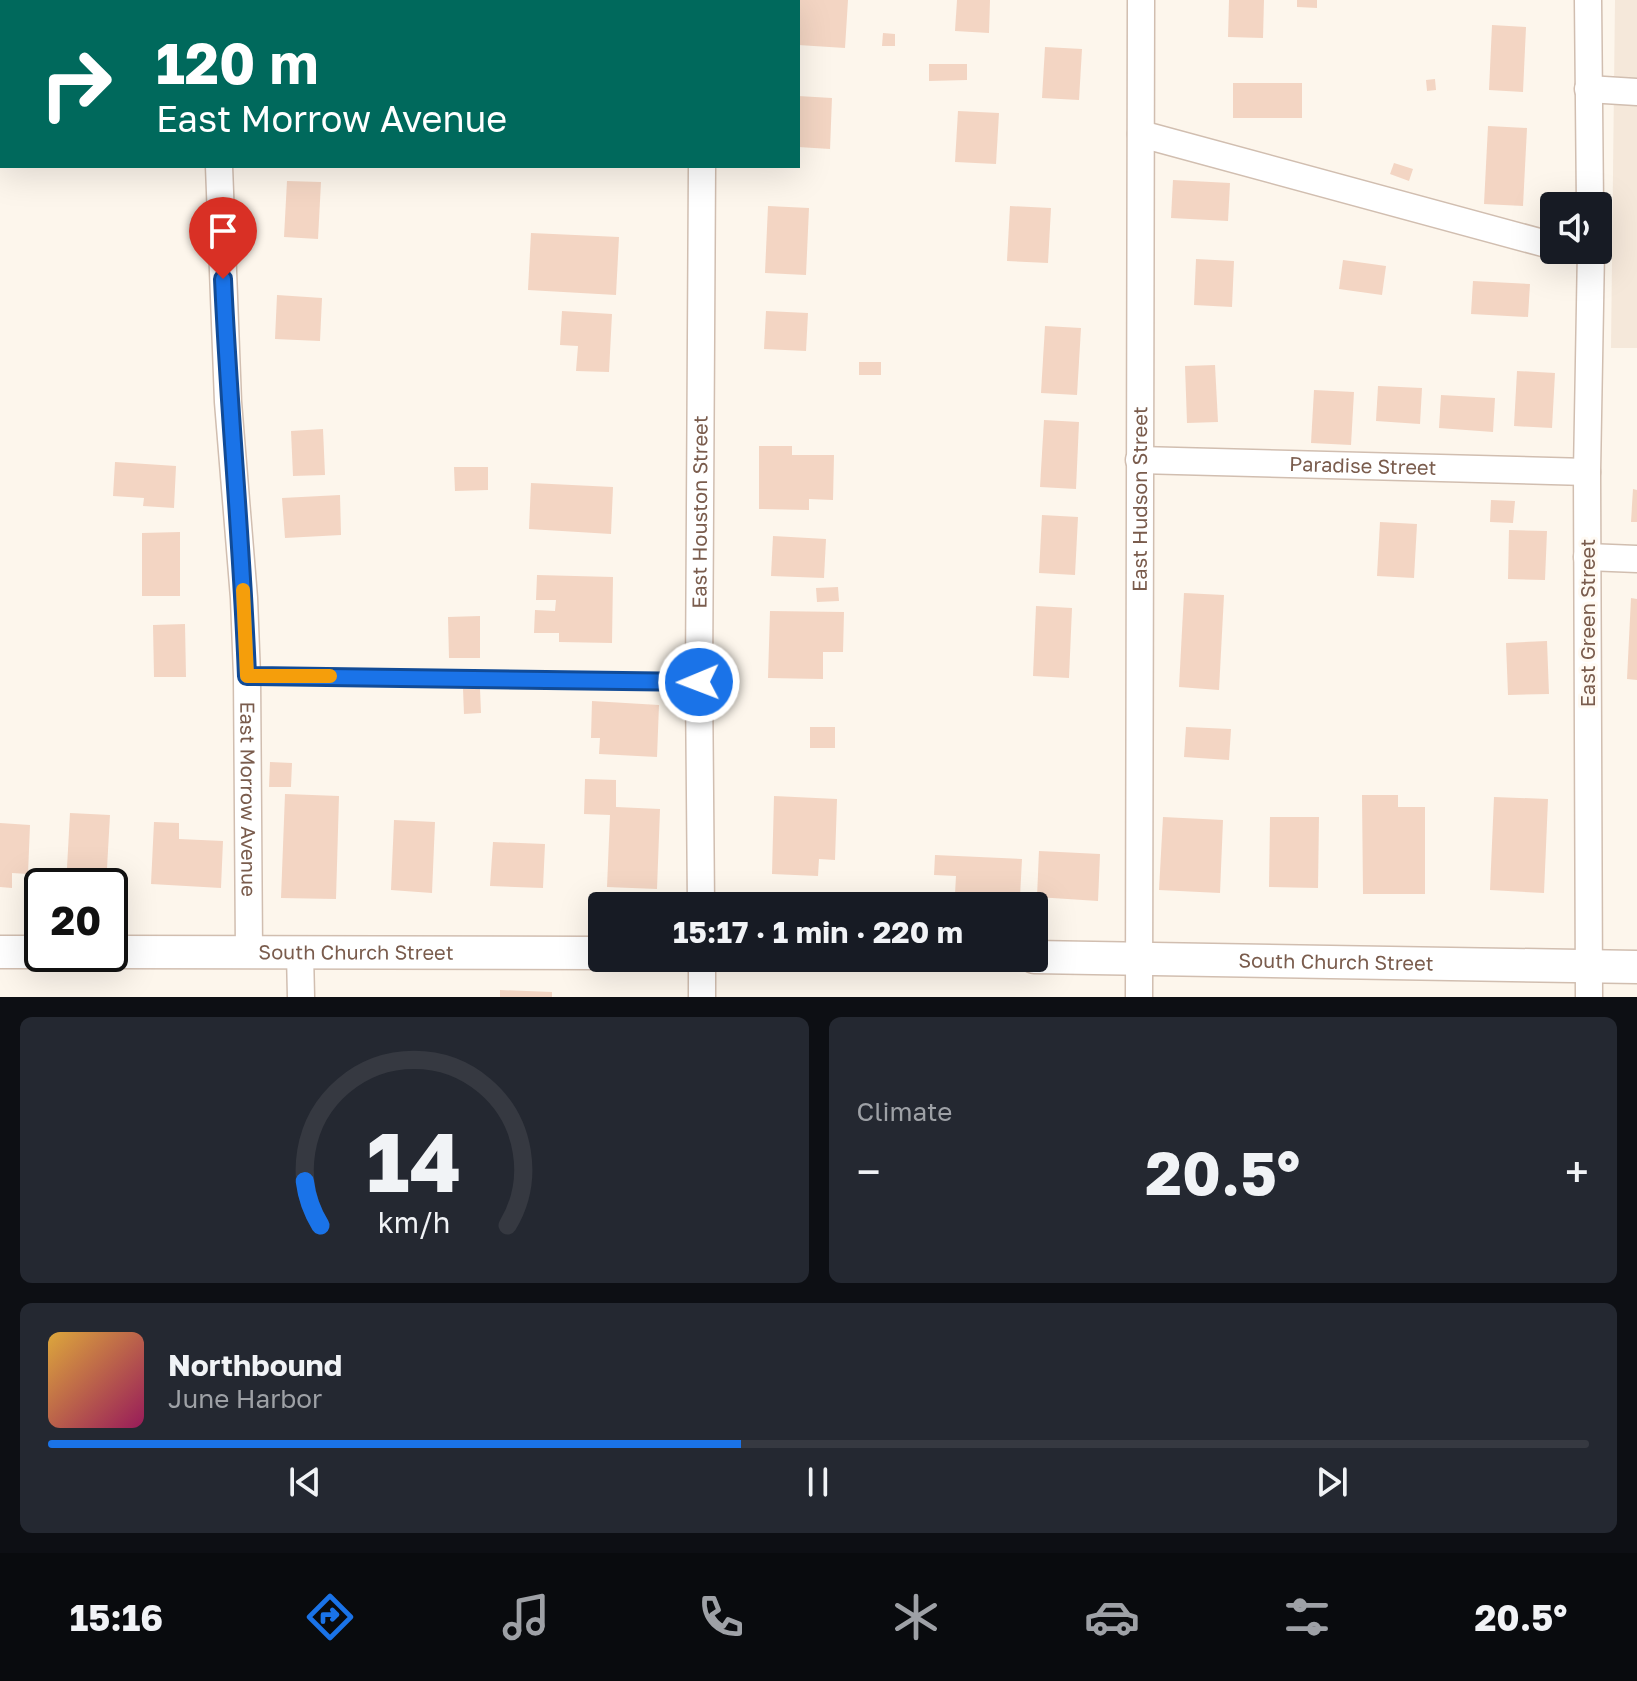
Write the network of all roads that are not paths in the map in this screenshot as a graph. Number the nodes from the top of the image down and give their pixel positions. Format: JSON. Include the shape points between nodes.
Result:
{"nodes":[{"id":1,"x":1141,"y":0,"type":"edge"},
{"id":2,"x":1588,"y":0,"type":"edge"},
{"id":3,"x":1588,"y":89,"type":"junction"},
{"id":4,"x":1637,"y":92,"type":"edge"},
{"id":5,"x":1141,"y":134,"type":"junction"},
{"id":6,"x":219,"y":168,"type":"edge"},
{"id":7,"x":702,"y":168,"type":"edge"},
{"id":8,"x":1590,"y":192,"type":"edge"},
{"id":9,"x":1540,"y":242,"type":"edge"},
{"id":10,"x":1584,"y":264,"type":"edge"},
{"id":11,"x":1139,"y":460,"type":"junction"},
{"id":12,"x":1587,"y":472,"type":"junction"},
{"id":13,"x":1587,"y":557,"type":"junction"},
{"id":14,"x":1637,"y":559,"type":"edge"},
{"id":15,"x":247,"y":676,"type":"junction"},
{"id":16,"x":699,"y":682,"type":"junction"},
{"id":17,"x":701,"y":892,"type":"edge"},
{"id":18,"x":0,"y":952,"type":"edge"},
{"id":19,"x":24,"y":952,"type":"edge"},
{"id":20,"x":128,"y":952,"type":"edge"},
{"id":21,"x":249,"y":952,"type":"junction"},
{"id":22,"x":300,"y":953,"type":"junction"},
{"id":23,"x":588,"y":953,"type":"edge"},
{"id":24,"x":1048,"y":957,"type":"edge"},
{"id":25,"x":1140,"y":958,"type":"junction"},
{"id":26,"x":1637,"y":967,"type":"edge"},
{"id":27,"x":702,"y":972,"type":"edge"},
{"id":28,"x":1589,"y":982,"type":"edge"},
{"id":29,"x":301,"y":997,"type":"edge"},
{"id":30,"x":702,"y":997,"type":"edge"},
{"id":31,"x":1139,"y":997,"type":"edge"}],
"edges":[{"from":1,"to":5,"type":"street","name":"East Hudson Street"},
{"from":2,"to":3,"type":"street"},
{"from":3,"to":4,"type":"street"},
{"from":3,"to":8,"type":"street"},
{"from":5,"to":9,"type":"street"},
{"from":5,"to":11,"type":"street","name":"East Hudson Street"},
{"from":6,"to":15,"type":"street","name":"East Morrow Avenue"},
{"from":7,"to":16,"type":"street","name":"East Houston Street"},
{"from":10,"to":12,"type":"street","name":"East Green Street"},
{"from":11,"to":12,"type":"street","name":"Paradise Street"},
{"from":11,"to":25,"type":"street","name":"East Hudson Street"},
{"from":12,"to":13,"type":"street","name":"East Green Street"},
{"from":13,"to":14,"type":"street"},
{"from":13,"to":28,"type":"street","name":"East Green Street"},
{"from":15,"to":16,"type":"lane"},
{"from":15,"to":21,"type":"street","name":"East Morrow Avenue"},
{"from":16,"to":17,"type":"street","name":"East Houston Street"},
{"from":18,"to":19,"type":"street"},
{"from":20,"to":21,"type":"street","name":"South Church Street"},
{"from":21,"to":22,"type":"street","name":"South Church Street"},
{"from":22,"to":23,"type":"street","name":"South Church Street"},
{"from":22,"to":29,"type":"street"},
{"from":24,"to":25,"type":"street","name":"South Church Street"},
{"from":25,"to":28,"type":"street","name":"South Church Street"},
{"from":25,"to":31,"type":"street","name":"East Hudson Street"},
{"from":26,"to":28,"type":"street","name":"South Church Street"},
{"from":27,"to":30,"type":"street"}]}
